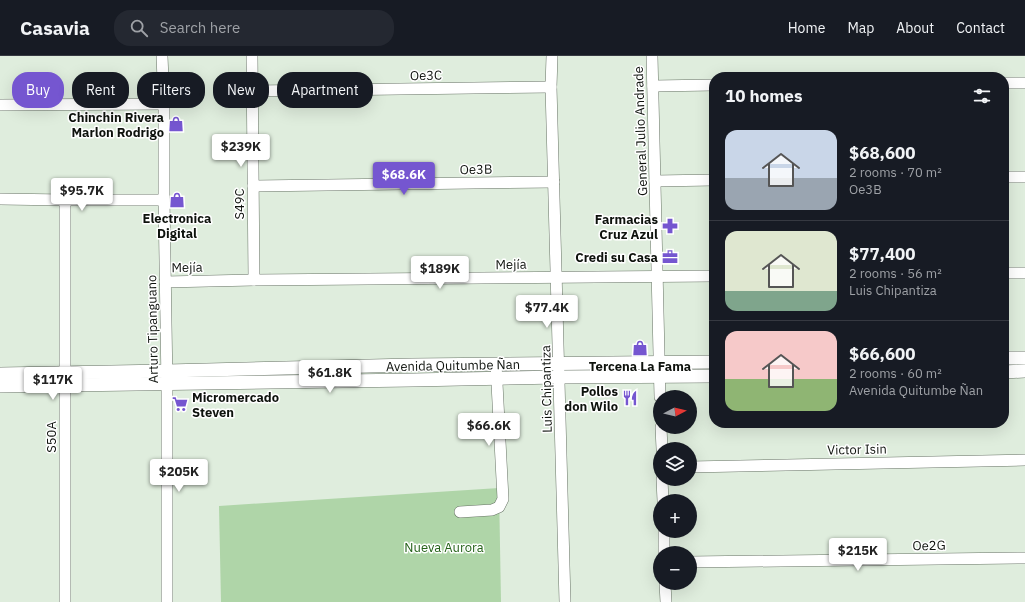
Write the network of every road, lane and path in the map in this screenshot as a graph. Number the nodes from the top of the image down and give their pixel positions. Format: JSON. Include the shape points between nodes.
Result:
{"nodes":[{"id":1,"x":162,"y":56,"type":"edge"},
{"id":2,"x":252,"y":56,"type":"edge"},
{"id":3,"x":552,"y":56,"type":"edge"},
{"id":4,"x":652,"y":56,"type":"edge"},
{"id":5,"x":163,"y":72,"type":"edge"},
{"id":6,"x":252,"y":72,"type":"edge"},
{"id":7,"x":1009,"y":83,"type":"edge"},
{"id":8,"x":1025,"y":83,"type":"edge"},
{"id":9,"x":709,"y":85,"type":"edge"},
{"id":10,"x":653,"y":86,"type":"junction"},
{"id":11,"x":552,"y":87,"type":"junction"},
{"id":12,"x":269,"y":91,"type":"edge"},
{"id":13,"x":137,"y":104,"type":"edge"},
{"id":14,"x":0,"y":105,"type":"edge"},
{"id":15,"x":164,"y":108,"type":"edge"},
{"id":16,"x":252,"y":108,"type":"edge"},
{"id":17,"x":1009,"y":177,"type":"edge"},
{"id":18,"x":1025,"y":177,"type":"edge"},
{"id":19,"x":709,"y":180,"type":"edge"},
{"id":20,"x":655,"y":181,"type":"junction"},
{"id":21,"x":554,"y":182,"type":"junction"},
{"id":22,"x":253,"y":186,"type":"junction"},
{"id":23,"x":0,"y":199,"type":"edge"},
{"id":24,"x":65,"y":200,"type":"junction"},
{"id":25,"x":164,"y":200,"type":"junction"},
{"id":26,"x":1009,"y":273,"type":"edge"},
{"id":27,"x":1025,"y":273,"type":"edge"},
{"id":28,"x":709,"y":276,"type":"edge"},
{"id":29,"x":556,"y":277,"type":"junction"},
{"id":30,"x":657,"y":277,"type":"junction"},
{"id":31,"x":254,"y":280,"type":"junction"},
{"id":32,"x":165,"y":282,"type":"junction"},
{"id":33,"x":1009,"y":358,"type":"edge"},
{"id":34,"x":1025,"y":358,"type":"edge"},
{"id":35,"x":659,"y":362,"type":"junction"},
{"id":36,"x":709,"y":362,"type":"edge"},
{"id":37,"x":559,"y":363,"type":"junction"},
{"id":38,"x":496,"y":364,"type":"junction"},
{"id":39,"x":1025,"y":371,"type":"edge"},
{"id":40,"x":1009,"y":372,"type":"edge"},
{"id":41,"x":0,"y":374,"type":"edge"},
{"id":42,"x":660,"y":376,"type":"junction"},
{"id":43,"x":709,"y":376,"type":"edge"},
{"id":44,"x":560,"y":377,"type":"junction"},
{"id":45,"x":167,"y":378,"type":"junction"},
{"id":46,"x":65,"y":379,"type":"junction"},
{"id":47,"x":498,"y":379,"type":"junction"},
{"id":48,"x":0,"y":386,"type":"edge"},
{"id":49,"x":660,"y":390,"type":"edge"},
{"id":50,"x":1025,"y":460,"type":"edge"},
{"id":51,"x":697,"y":467,"type":"edge"},
{"id":52,"x":460,"y":512,"type":"dead end"},
{"id":53,"x":1025,"y":558,"type":"edge"},
{"id":54,"x":697,"y":562,"type":"edge"},
{"id":55,"x":665,"y":590,"type":"edge"},
{"id":56,"x":65,"y":602,"type":"edge"},
{"id":57,"x":167,"y":602,"type":"edge"},
{"id":58,"x":565,"y":602,"type":"edge"},
{"id":59,"x":666,"y":602,"type":"edge"}],
"edges":[{"from":1,"to":5,"type":"street","name":"Arturo Tipanguano"},
{"from":2,"to":6,"type":"street","name":"S49C"},
{"from":3,"to":11,"type":"street","name":"Luis Chipantiza"},
{"from":4,"to":10,"type":"street","name":"General Julio Andrade"},
{"from":7,"to":8,"type":"street"},
{"from":9,"to":10,"type":"street"},
{"from":10,"to":20,"type":"street","name":"General Julio Andrade"},
{"from":11,"to":12,"type":"street","name":"Oe3C"},
{"from":11,"to":21,"type":"street","name":"Luis Chipantiza"},
{"from":13,"to":14,"type":"street"},
{"from":15,"to":25,"type":"street","name":"Arturo Tipanguano"},
{"from":16,"to":22,"type":"street","name":"S49C"},
{"from":17,"to":18,"type":"street"},
{"from":19,"to":20,"type":"street"},
{"from":20,"to":30,"type":"street","name":"General Julio Andrade"},
{"from":21,"to":22,"type":"street","name":"Oe3B"},
{"from":21,"to":29,"type":"street","name":"Luis Chipantiza"},
{"from":22,"to":31,"type":"street","name":"S49C"},
{"from":23,"to":24,"type":"street"},
{"from":24,"to":25,"type":"street"},
{"from":24,"to":46,"type":"street","name":"S50A"},
{"from":25,"to":32,"type":"street","name":"Arturo Tipanguano"},
{"from":26,"to":27,"type":"street"},
{"from":28,"to":30,"type":"street","name":"Mejía"},
{"from":29,"to":30,"type":"street","name":"Mejía"},
{"from":29,"to":31,"type":"street","name":"Mejía"},
{"from":29,"to":37,"type":"street","name":"Luis Chipantiza"},
{"from":30,"to":35,"type":"street","name":"General Julio Andrade"},
{"from":31,"to":32,"type":"street","name":"Mejía"},
{"from":32,"to":45,"type":"street","name":"Arturo Tipanguano"},
{"from":33,"to":34,"type":"street"},
{"from":35,"to":36,"type":"street","name":"Avenida Quitumbe Ñan"},
{"from":35,"to":37,"type":"street","name":"Avenida Quitumbe Ñan"},
{"from":35,"to":42,"type":"street","name":"General Julio Andrade"},
{"from":37,"to":38,"type":"street","name":"Avenida Quitumbe Ñan"},
{"from":37,"to":44,"type":"street","name":"Luis Chipantiza"},
{"from":38,"to":45,"type":"street","name":"Avenida Quitumbe Ñan","via":[[412,365]]},
{"from":38,"to":47,"type":"street"},
{"from":39,"to":40,"type":"street"},
{"from":41,"to":46,"type":"street","name":"Avenida Quitumbe Ñan"},
{"from":42,"to":43,"type":"street","name":"Avenida Quitumbe Ñan"},
{"from":42,"to":44,"type":"street","name":"Avenida Quitumbe Ñan"},
{"from":42,"to":49,"type":"street","name":"General Julio Andrade"},
{"from":44,"to":47,"type":"street","name":"Avenida Quitumbe Ñan"},
{"from":44,"to":58,"type":"street","name":"Luis Chipantiza"},
{"from":45,"to":46,"type":"street","name":"Avenida Quitumbe Ñan"},
{"from":45,"to":47,"type":"street","name":"Avenida Quitumbe Ñan"},
{"from":45,"to":57,"type":"street","name":"Arturo Tipanguano"},
{"from":46,"to":48,"type":"street","name":"Avenida Quitumbe Ñan"},
{"from":46,"to":56,"type":"street","name":"S50A"},
{"from":47,"to":52,"type":"street","via":[[503,499],[499,507],[492,510]]},
{"from":50,"to":51,"type":"street","name":"Victor Isin"},
{"from":53,"to":54,"type":"street","name":"Oe2G"},
{"from":55,"to":59,"type":"street"}]}
